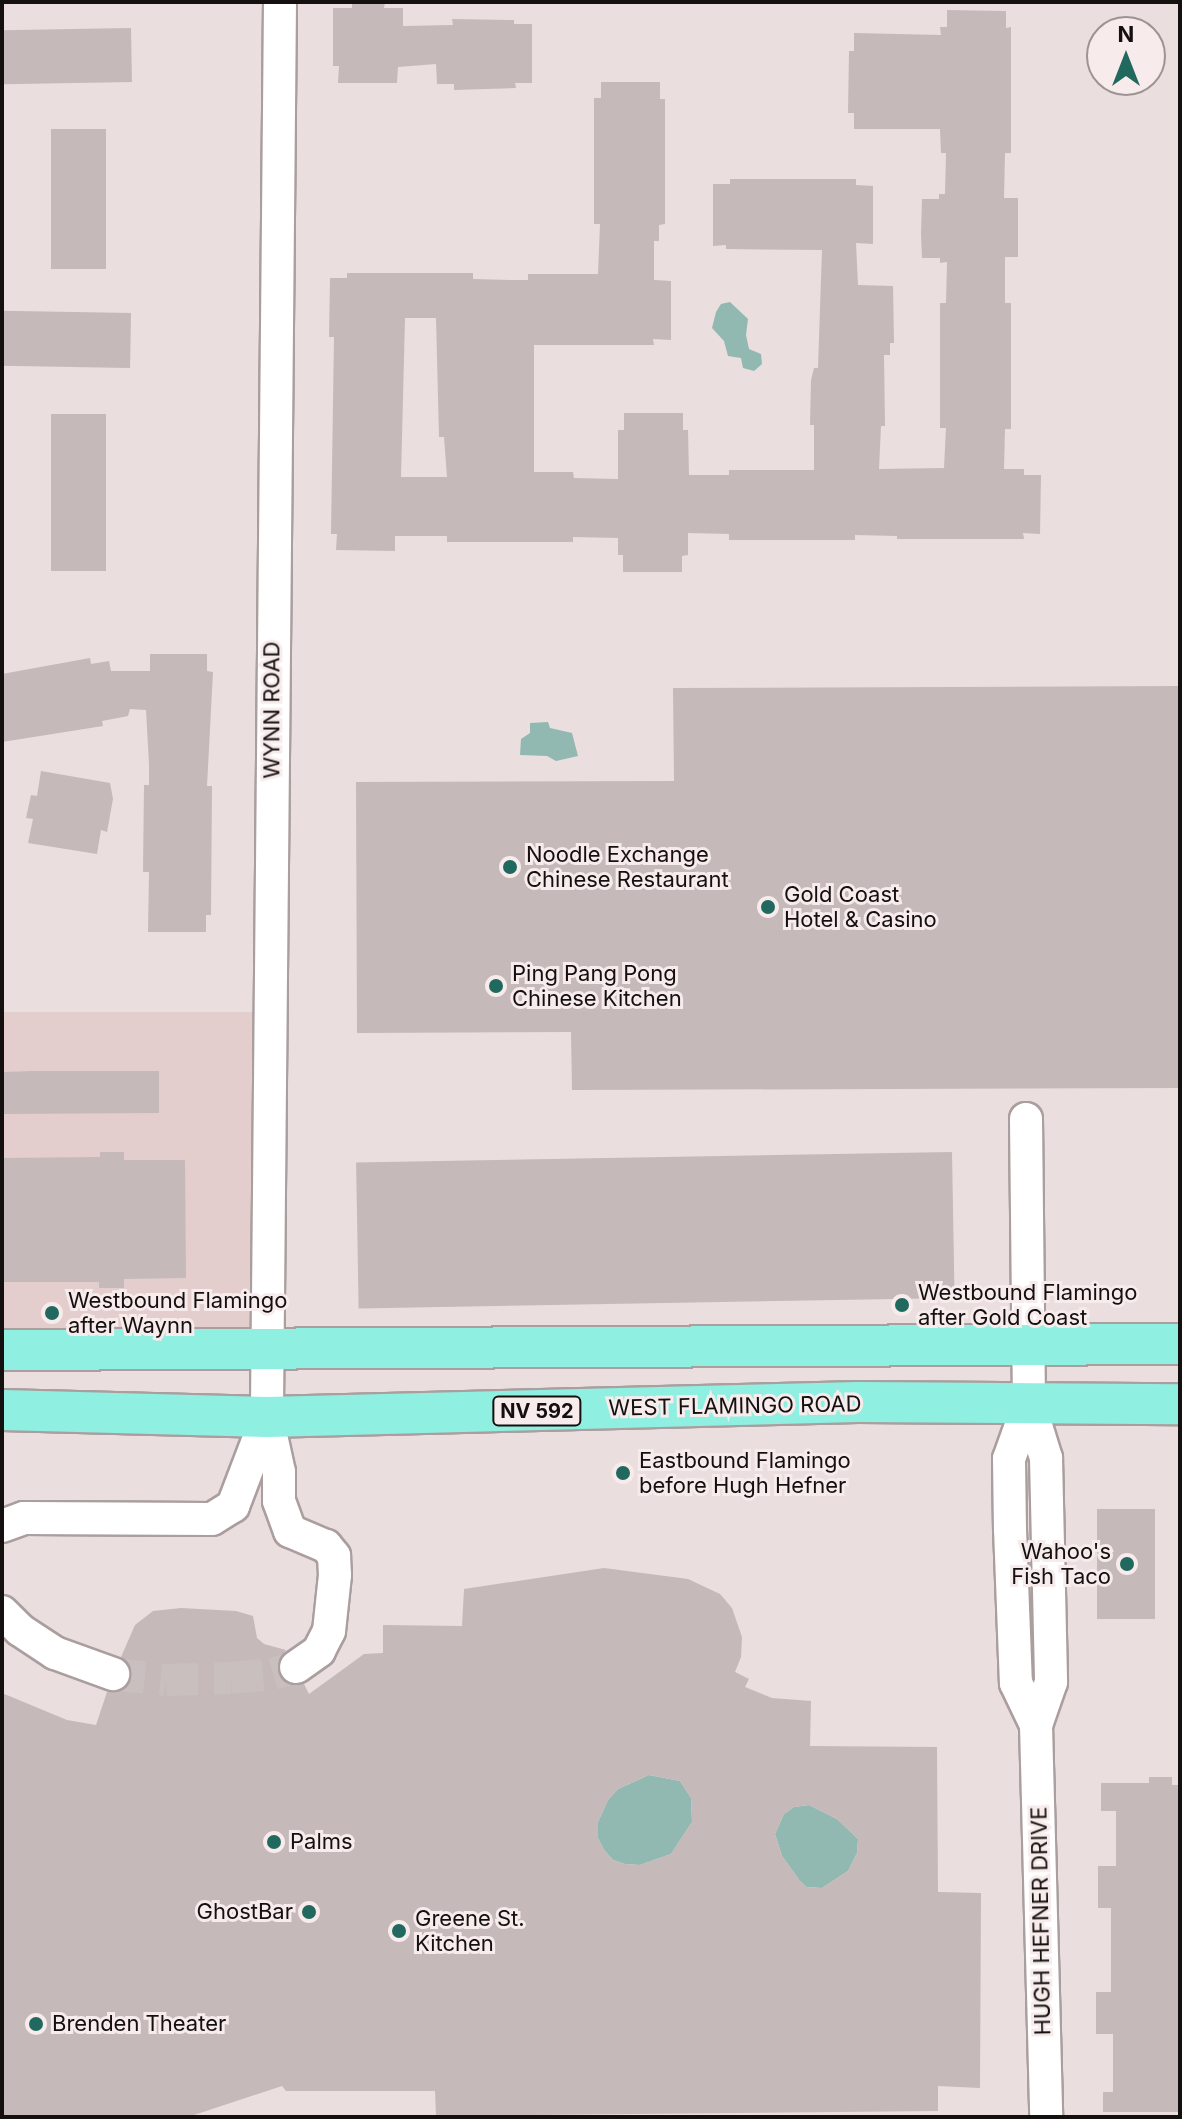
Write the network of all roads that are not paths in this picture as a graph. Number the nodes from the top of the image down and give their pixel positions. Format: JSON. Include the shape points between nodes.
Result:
{"nodes":[{"id":1,"x":280,"y":2,"type":"edge"},
{"id":2,"x":1026,"y":1119,"type":"dead end"},
{"id":3,"x":1180,"y":1344,"type":"edge"},
{"id":4,"x":1028,"y":1347,"type":"junction"},
{"id":5,"x":269,"y":1349,"type":"junction"},
{"id":6,"x":2,"y":1350,"type":"edge"},
{"id":7,"x":1029,"y":1403,"type":"junction"},
{"id":8,"x":1180,"y":1404,"type":"edge"},
{"id":9,"x":2,"y":1410,"type":"edge"},
{"id":10,"x":267,"y":1417,"type":"junction"},
{"id":11,"x":2,"y":1526,"type":"edge"},
{"id":12,"x":2,"y":1612,"type":"edge"},
{"id":13,"x":296,"y":1667,"type":"tunnel mouth"},
{"id":14,"x":113,"y":1674,"type":"tunnel mouth"},
{"id":15,"x":1046,"y":2117,"type":"edge"}],
"edges":[{"from":1,"to":5,"type":"street","name":"WYNN ROAD"},
{"from":2,"to":4,"type":"street","name":"HUGH HEFNER DRIVE"},
{"from":3,"to":4,"type":"main road"},
{"from":4,"to":5,"type":"main road"},
{"from":4,"to":7,"type":"street","name":"HUGH HEFNER DRIVE"},
{"from":5,"to":6,"type":"main road"},
{"from":5,"to":10,"type":"street","name":"WYNN ROAD"},
{"from":7,"to":8,"type":"main road","name":"WEST FLAMINGO ROAD","number":"NV 592"},
{"from":7,"to":10,"type":"main road","name":"WEST FLAMINGO ROAD","number":"NV 592","via":[[858,1402]]},
{"from":7,"to":15,"type":"street","name":"HUGH HEFNER DRIVE","via":[[1046,1458],[1051,1682],[1036,1725]]},
{"from":9,"to":10,"type":"main road","name":"WEST FLAMINGO ROAD","number":"NV 592"},
{"from":10,"to":11,"type":"street","via":[[233,1506],[212,1519],[24,1518]]},
{"from":10,"to":13,"type":"street","via":[[279,1472],[279,1501],[290,1531],[326,1546],[334,1556],[329,1631],[319,1651]]},
{"from":12,"to":14,"type":"street","via":[[55,1653]]}]}
